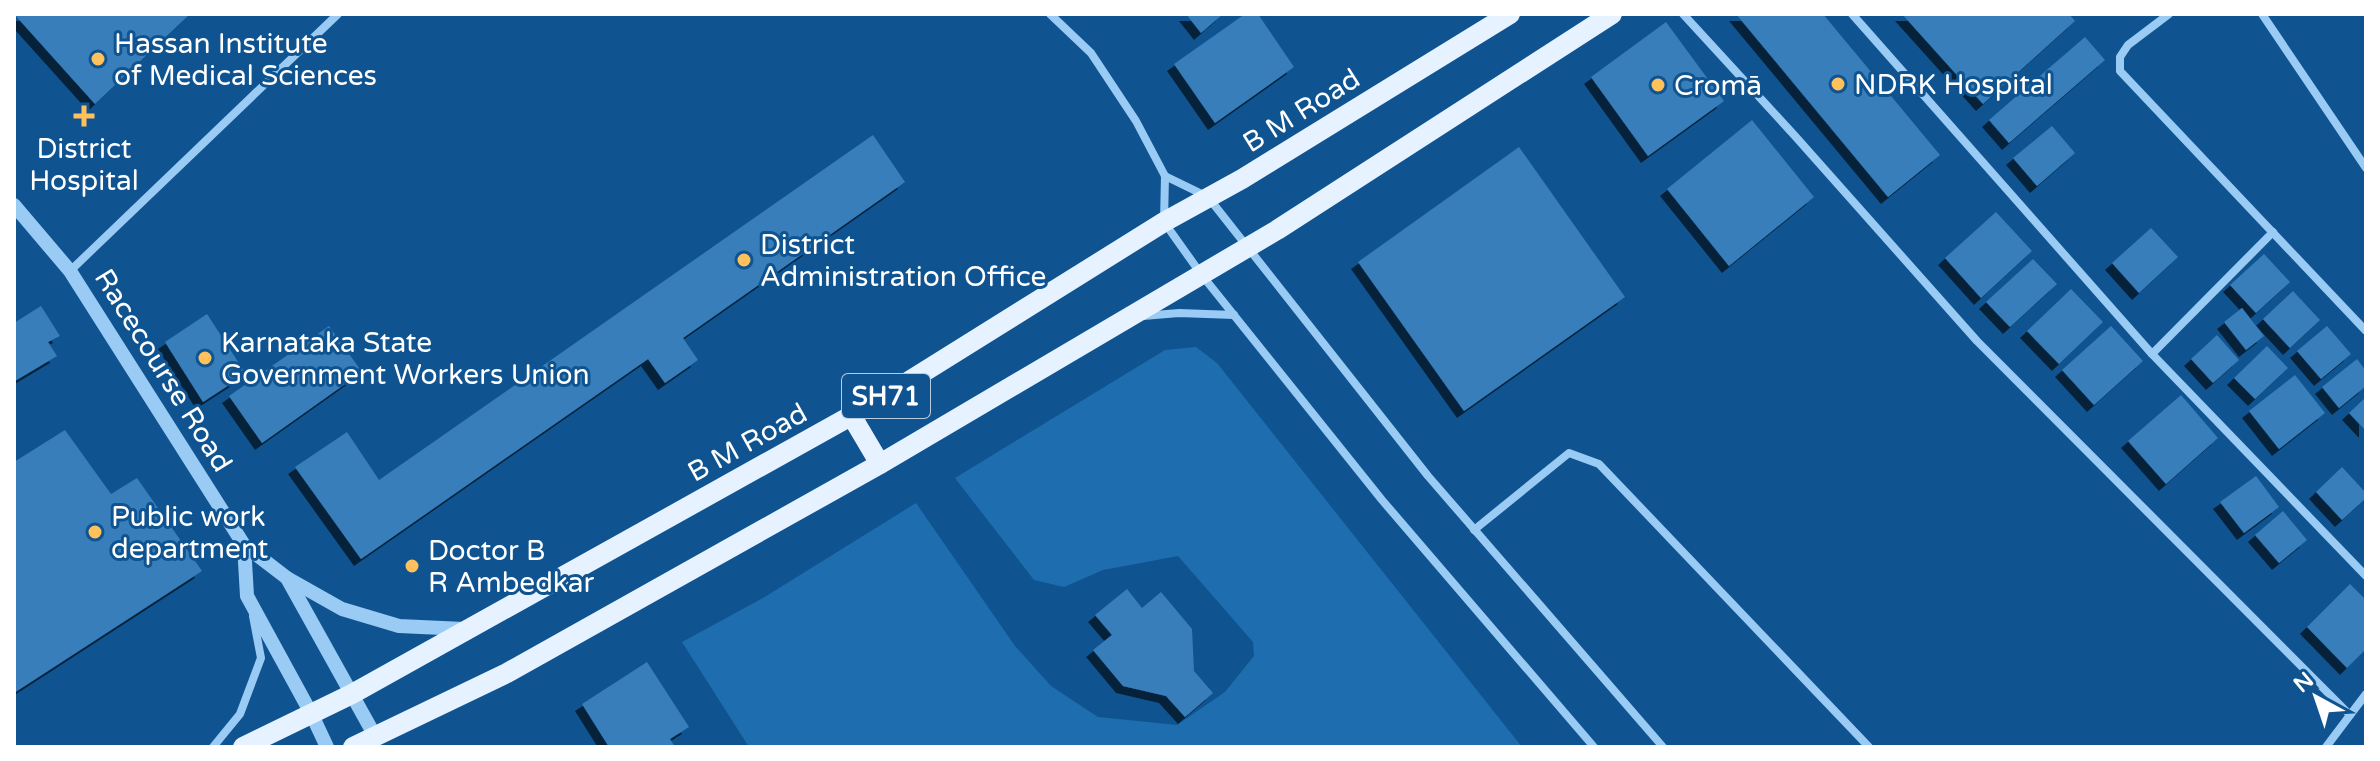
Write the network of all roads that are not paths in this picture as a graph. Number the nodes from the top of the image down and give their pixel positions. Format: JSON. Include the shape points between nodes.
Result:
{"nodes":[{"id":1,"x":338,"y":14,"type":"edge"},
{"id":2,"x":1050,"y":14,"type":"edge"},
{"id":3,"x":1510,"y":14,"type":"edge"},
{"id":4,"x":1612,"y":14,"type":"edge"},
{"id":5,"x":1683,"y":14,"type":"edge"},
{"id":6,"x":1852,"y":14,"type":"edge"},
{"id":7,"x":2169,"y":14,"type":"edge"},
{"id":8,"x":2262,"y":14,"type":"edge"},
{"id":9,"x":2366,"y":168,"type":"edge"},
{"id":10,"x":1165,"y":176,"type":"junction"},
{"id":11,"x":1208,"y":197,"type":"junction"},
{"id":12,"x":14,"y":205,"type":"edge"},
{"id":13,"x":1164,"y":222,"type":"junction"},
{"id":14,"x":2273,"y":232,"type":"junction"},
{"id":15,"x":1247,"y":247,"type":"junction"},
{"id":16,"x":70,"y":271,"type":"junction"},
{"id":17,"x":1201,"y":274,"type":"junction"},
{"id":18,"x":1234,"y":315,"type":"junction"},
{"id":19,"x":1124,"y":319,"type":"junction"},
{"id":20,"x":2366,"y":331,"type":"edge"},
{"id":21,"x":2152,"y":354,"type":"junction"},
{"id":22,"x":851,"y":415,"type":"junction"},
{"id":23,"x":880,"y":464,"type":"junction"},
{"id":24,"x":1474,"y":530,"type":"junction"},
{"id":25,"x":244,"y":545,"type":"junction"},
{"id":26,"x":2366,"y":576,"type":"edge"},
{"id":27,"x":287,"y":578,"type":"junction"},
{"id":28,"x":247,"y":596,"type":"junction"},
{"id":29,"x":469,"y":630,"type":"junction"},
{"id":30,"x":352,"y":694,"type":"junction"},
{"id":31,"x":2366,"y":694,"type":"edge"},
{"id":32,"x":312,"y":715,"type":"junction"},
{"id":33,"x":2350,"y":715,"type":"junction"},
{"id":34,"x":375,"y":736,"type":"junction"},
{"id":35,"x":213,"y":747,"type":"edge"},
{"id":36,"x":243,"y":747,"type":"edge"},
{"id":37,"x":327,"y":747,"type":"edge"},
{"id":38,"x":353,"y":747,"type":"edge"},
{"id":39,"x":1594,"y":747,"type":"edge"},
{"id":40,"x":1663,"y":747,"type":"edge"},
{"id":41,"x":1869,"y":747,"type":"edge"},
{"id":42,"x":2326,"y":747,"type":"edge"}],
"edges":[{"from":1,"to":16,"type":"street"},
{"from":2,"to":10,"type":"street","via":[[1091,53]]},
{"from":3,"to":11,"type":"main road","name":"B M Road","number":"SH71"},
{"from":4,"to":15,"type":"main road","number":"SH71"},
{"from":5,"to":33,"type":"street","via":[[1977,341]]},
{"from":6,"to":21,"type":"street"},
{"from":7,"to":14,"type":"street","via":[[2128,45],[2120,57],[2120,71]]},
{"from":8,"to":9,"type":"street"},
{"from":10,"to":11,"type":"street"},
{"from":10,"to":13,"type":"street"},
{"from":11,"to":13,"type":"main road","name":"B M Road","number":"SH71"},
{"from":11,"to":15,"type":"street"},
{"from":12,"to":16,"type":"street","name":"Racecourse Road"},
{"from":13,"to":17,"type":"street"},
{"from":13,"to":22,"type":"main road","name":"B M Road","number":"SH71"},
{"from":14,"to":20,"type":"street"},
{"from":14,"to":21,"type":"street"},
{"from":15,"to":17,"type":"main road","number":"SH71"},
{"from":15,"to":24,"type":"street"},
{"from":16,"to":25,"type":"street","name":"Racecourse Road"},
{"from":17,"to":18,"type":"street"},
{"from":17,"to":19,"type":"main road","number":"SH71"},
{"from":18,"to":19,"type":"street"},
{"from":18,"to":39,"type":"street","via":[[1382,500]]},
{"from":19,"to":23,"type":"main road","number":"SH71"},
{"from":21,"to":26,"type":"street"},
{"from":22,"to":23,"type":"main road"},
{"from":22,"to":29,"type":"main road","name":"B M Road","number":"SH71"},
{"from":23,"to":34,"type":"main road","number":"SH71","via":[[507,673]]},
{"from":24,"to":40,"type":"street"},
{"from":24,"to":41,"type":"street","via":[[1569,453],[1599,464]]},
{"from":25,"to":27,"type":"street"},
{"from":25,"to":28,"type":"street","name":"Racecourse Road"},
{"from":27,"to":29,"type":"street","via":[[342,609],[399,626]]},
{"from":27,"to":30,"type":"street"},
{"from":28,"to":32,"type":"street","name":"Racecourse Road"},
{"from":28,"to":35,"type":"street","via":[[261,658],[240,714]]},
{"from":29,"to":30,"type":"main road","name":"B M Road","number":"SH71"},
{"from":30,"to":32,"type":"main road","name":"B M Road","number":"SH71"},
{"from":30,"to":34,"type":"street"},
{"from":31,"to":33,"type":"street"},
{"from":32,"to":36,"type":"main road","name":"B M Road","number":"SH71"},
{"from":32,"to":37,"type":"street","name":"Racecourse Road"},
{"from":33,"to":42,"type":"street"},
{"from":34,"to":38,"type":"main road","number":"SH71"}]}
